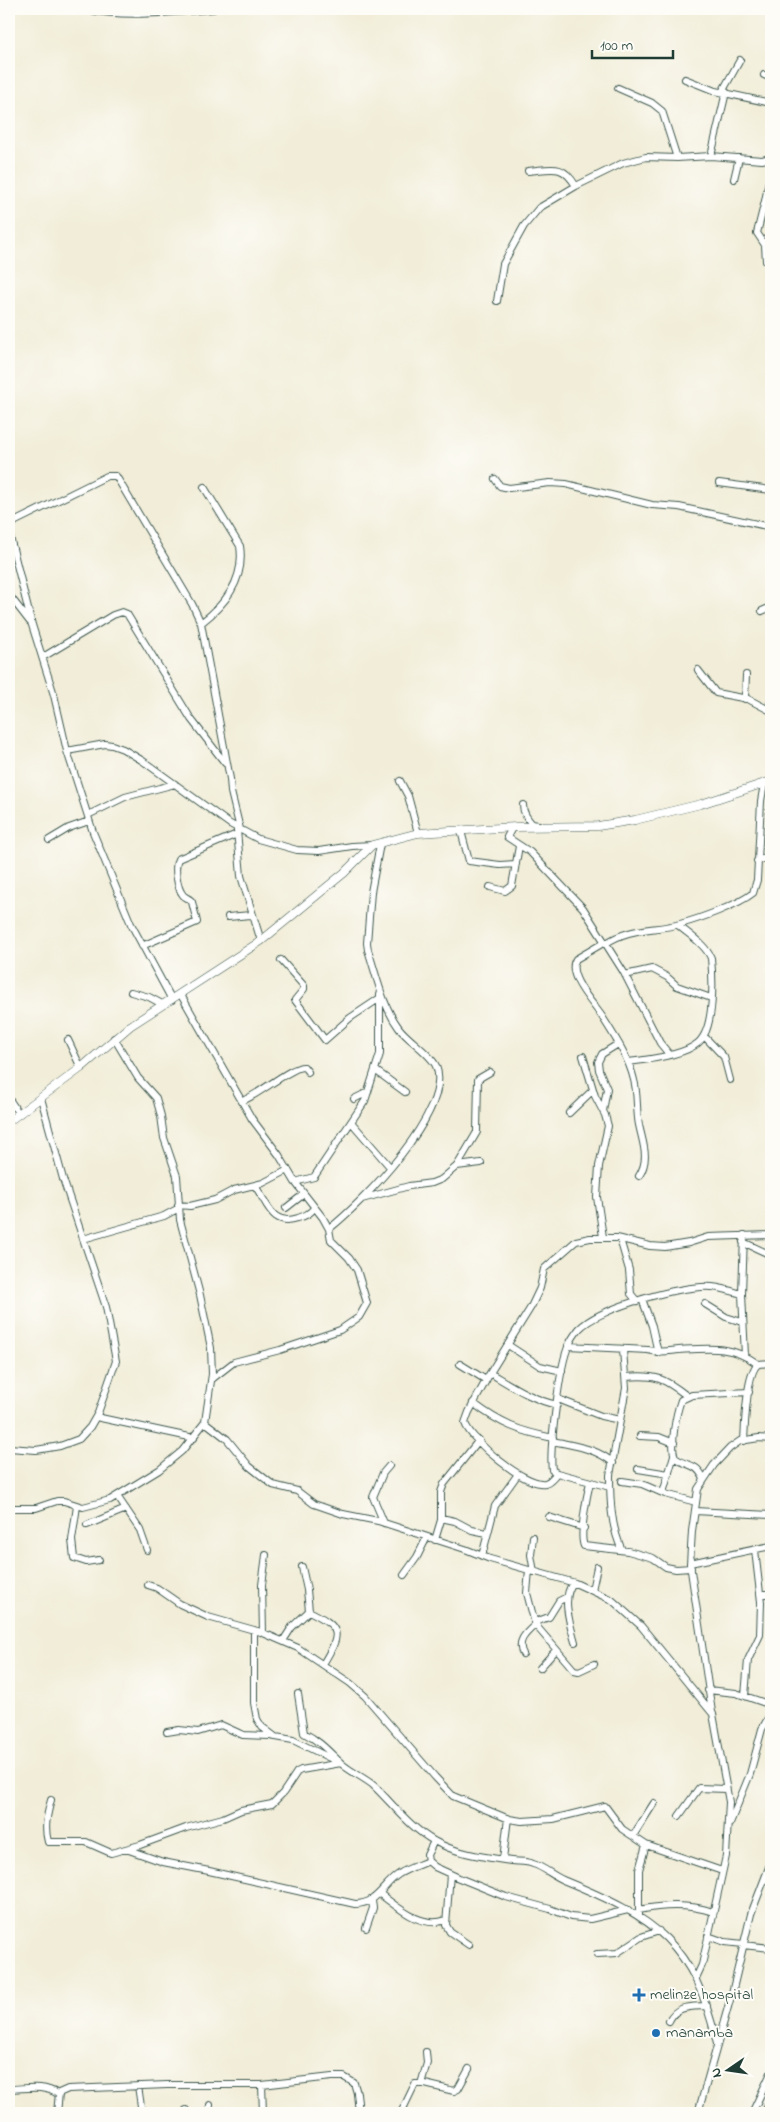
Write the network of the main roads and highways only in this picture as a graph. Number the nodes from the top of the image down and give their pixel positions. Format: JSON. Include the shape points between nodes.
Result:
{"nodes":[{"id":1,"x":771,"y":2104,"type":"edge"},
{"id":2,"x":767,"y":2113,"type":"edge"}],
"edges":[{"from":1,"to":2,"type":"highway"}]}
